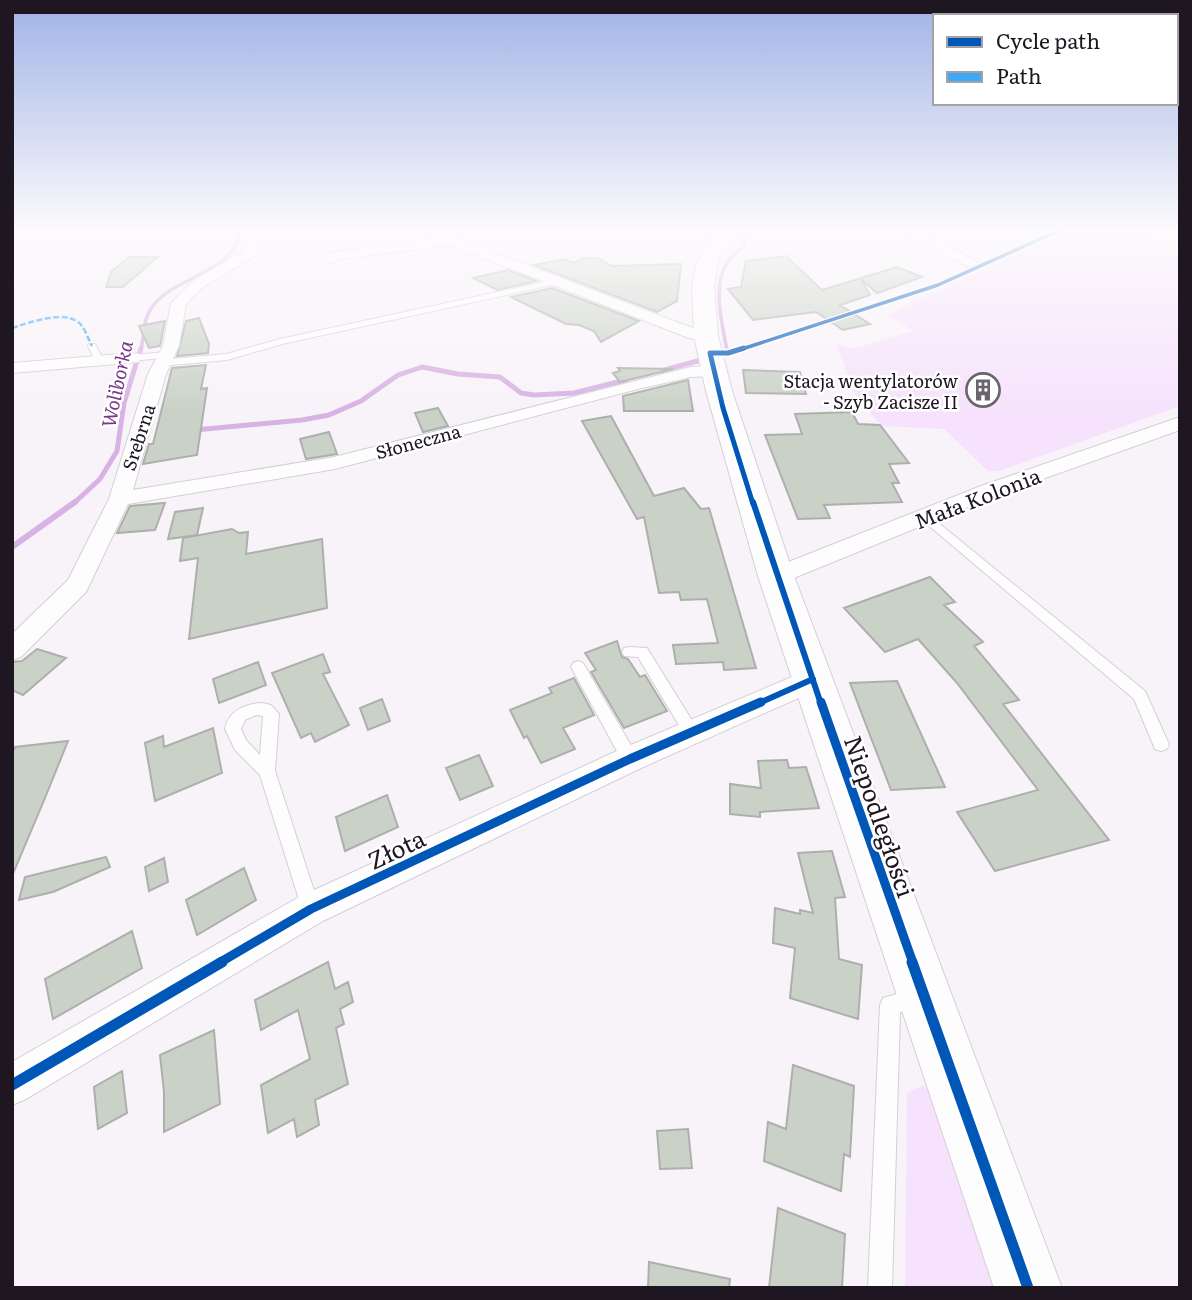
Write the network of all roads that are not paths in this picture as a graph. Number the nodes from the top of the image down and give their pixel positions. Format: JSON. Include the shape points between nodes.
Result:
{"nodes":[{"id":1,"x":188,"y":291,"type":"edge"},
{"id":2,"x":514,"y":291,"type":"edge"},
{"id":3,"x":583,"y":291,"type":"edge"},
{"id":4,"x":703,"y":291,"type":"edge"},
{"id":5,"x":706,"y":337,"type":"junction"},
{"id":6,"x":152,"y":358,"type":"junction"},
{"id":7,"x":12,"y":368,"type":"edge"},
{"id":8,"x":714,"y":371,"type":"junction"},
{"id":9,"x":1180,"y":423,"type":"edge"},
{"id":10,"x":120,"y":499,"type":"junction"},
{"id":11,"x":925,"y":516,"type":"junction"},
{"id":12,"x":776,"y":576,"type":"junction"},
{"id":13,"x":12,"y":650,"type":"edge"},
{"id":14,"x":629,"y":652,"type":"dead end"},
{"id":15,"x":578,"y":667,"type":"dead end"},
{"id":16,"x":813,"y":679,"type":"junction"},
{"id":17,"x":691,"y":732,"type":"junction"},
{"id":18,"x":1161,"y":744,"type":"dead end"},
{"id":19,"x":630,"y":759,"type":"junction"},
{"id":20,"x":267,"y":771,"type":"dead end"},
{"id":21,"x":311,"y":909,"type":"junction"},
{"id":22,"x":924,"y":996,"type":"junction"},
{"id":23,"x":12,"y":1085,"type":"edge"},
{"id":24,"x":880,"y":1288,"type":"edge"},
{"id":25,"x":1028,"y":1288,"type":"edge"}],
"edges":[{"from":1,"to":6,"type":"street","name":"Srebrna","via":[[174,314],[174,337]]},
{"from":2,"to":6,"type":"lane","via":[[239,355]]},
{"from":3,"to":5,"type":"street"},
{"from":4,"to":5,"type":"street","name":"Niepodległości"},
{"from":5,"to":8,"type":"street","name":"Niepodległości"},
{"from":6,"to":7,"type":"street","via":[[95,353]]},
{"from":6,"to":10,"type":"street","name":"Srebrna"},
{"from":8,"to":10,"type":"street","name":"Słoneczna","via":[[636,384],[334,463]]},
{"from":8,"to":12,"type":"street","name":"Niepodległości"},
{"from":9,"to":11,"type":"street","name":"Mała Kolonia"},
{"from":10,"to":13,"type":"street","name":"Srebrna","via":[[77,586]]},
{"from":11,"to":12,"type":"street","name":"Mała Kolonia"},
{"from":11,"to":18,"type":"lane","via":[[1140,695]]},
{"from":12,"to":16,"type":"street","name":"Niepodległości"},
{"from":14,"to":17,"type":"lane","via":[[642,652]]},
{"from":15,"to":19,"type":"lane"},
{"from":16,"to":17,"type":"street","name":"Złota"},
{"from":16,"to":22,"type":"street","name":"Niepodległości"},
{"from":17,"to":19,"type":"street","name":"Złota"},
{"from":19,"to":21,"type":"street","name":"Złota"},
{"from":20,"to":21,"type":"lane"},
{"from":21,"to":23,"type":"street","name":"Złota"},
{"from":22,"to":24,"type":"lane","via":[[890,1005]]},
{"from":22,"to":25,"type":"street","name":"Niepodległości"}]}
